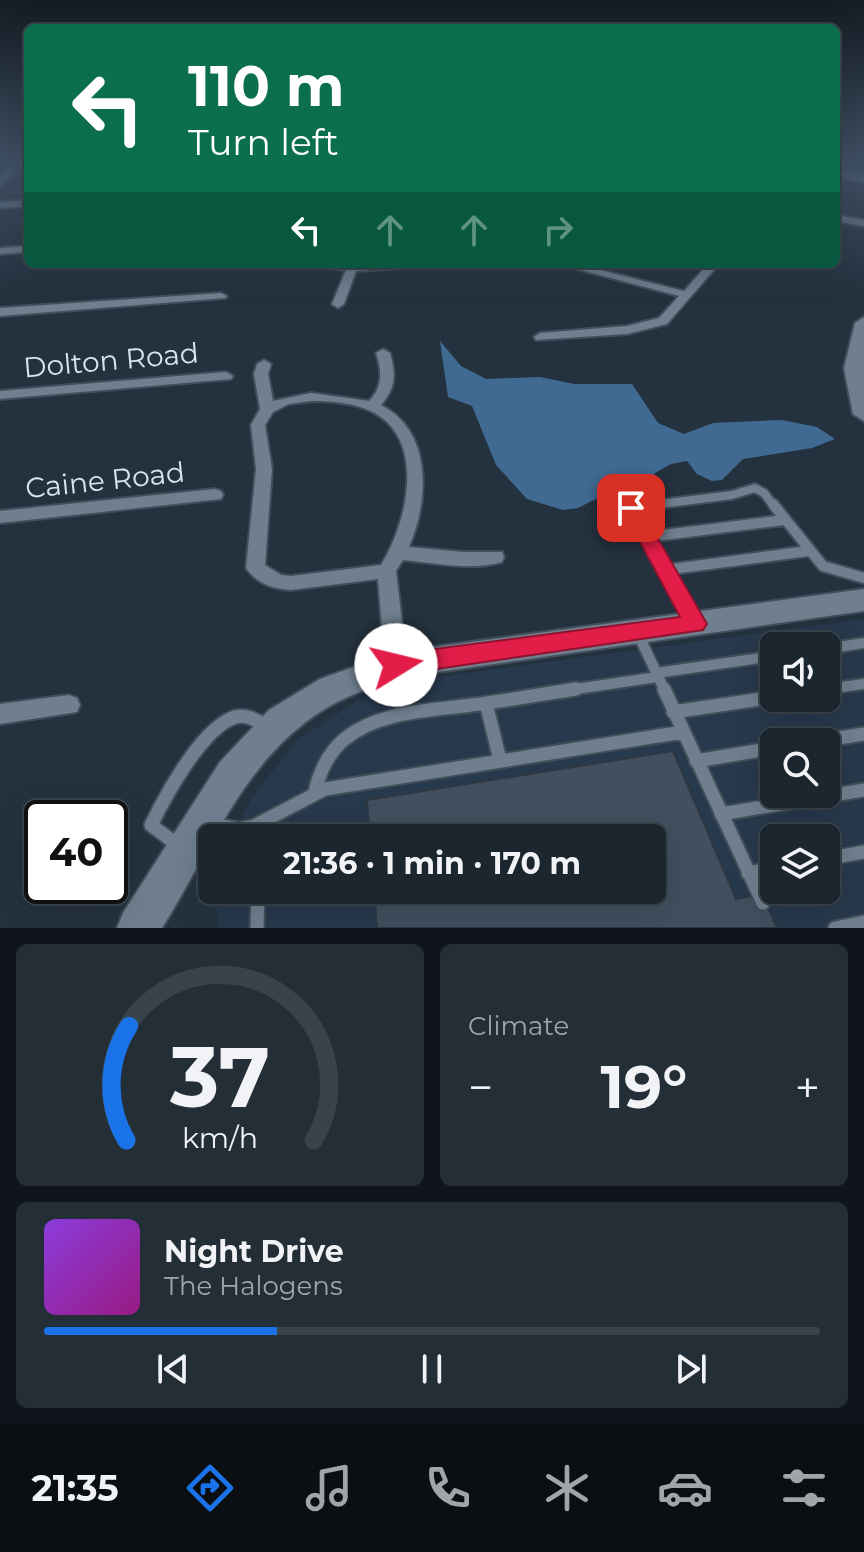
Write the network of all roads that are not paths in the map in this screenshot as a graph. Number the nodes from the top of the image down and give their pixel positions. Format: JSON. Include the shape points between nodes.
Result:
{"nodes":[{"id":1,"x":840,"y":219,"type":"edge"},
{"id":2,"x":864,"y":223,"type":"edge"},
{"id":3,"x":24,"y":249,"type":"edge"},
{"id":4,"x":0,"y":251,"type":"edge"},
{"id":5,"x":352,"y":268,"type":"edge"},
{"id":6,"x":579,"y":268,"type":"edge"},
{"id":7,"x":711,"y":268,"type":"edge"},
{"id":8,"x":687,"y":295,"type":"junction"},
{"id":9,"x":221,"y":296,"type":"dead end"},
{"id":10,"x":338,"y":304,"type":"dead end"},
{"id":11,"x":0,"y":312,"type":"edge"},
{"id":12,"x":864,"y":323,"type":"edge"},
{"id":13,"x":540,"y":337,"type":"dead end"},
{"id":14,"x":383,"y":353,"type":"dead end"},
{"id":15,"x":859,"y":354,"type":"edge"},
{"id":16,"x":264,"y":364,"type":"dead end"},
{"id":17,"x":226,"y":376,"type":"dead end"},
{"id":18,"x":0,"y":395,"type":"edge"},
{"id":19,"x":371,"y":406,"type":"junction"},
{"id":20,"x":267,"y":409,"type":"junction"},
{"id":21,"x":864,"y":414,"type":"edge"},
{"id":22,"x":215,"y":495,"type":"dead end"},
{"id":23,"x":0,"y":517,"type":"edge"},
{"id":24,"x":784,"y":520,"type":"junction"},
{"id":25,"x":647,"y":537,"type":"junction"},
{"id":26,"x":808,"y":551,"type":"junction"},
{"id":27,"x":400,"y":553,"type":"junction"},
{"id":28,"x":495,"y":557,"type":"dead end"},
{"id":29,"x":665,"y":570,"type":"junction"},
{"id":30,"x":387,"y":571,"type":"junction"},
{"id":31,"x":864,"y":578,"type":"edge"},
{"id":32,"x":864,"y":600,"type":"edge"},
{"id":33,"x":695,"y":624,"type":"junction"},
{"id":34,"x":637,"y":631,"type":"junction"},
{"id":35,"x":864,"y":643,"type":"edge"},
{"id":36,"x":840,"y":647,"type":"edge"},
{"id":37,"x":760,"y":658,"type":"edge"},
{"id":38,"x":396,"y":665,"type":"junction"},
{"id":39,"x":657,"y":675,"type":"junction"},
{"id":40,"x":864,"y":684,"type":"edge"},
{"id":41,"x":840,"y":687,"type":"edge"},
{"id":42,"x":760,"y":699,"type":"edge"},
{"id":43,"x":486,"y":703,"type":"junction"},
{"id":44,"x":69,"y":705,"type":"dead end"},
{"id":45,"x":673,"y":712,"type":"junction"},
{"id":46,"x":0,"y":714,"type":"edge"},
{"id":47,"x":273,"y":730,"type":"junction"},
{"id":48,"x":683,"y":732,"type":"junction"},
{"id":49,"x":864,"y":734,"type":"edge"},
{"id":50,"x":840,"y":738,"type":"edge"},
{"id":51,"x":760,"y":750,"type":"edge"},
{"id":52,"x":500,"y":760,"type":"junction"},
{"id":53,"x":696,"y":761,"type":"junction"},
{"id":54,"x":864,"y":790,"type":"edge"},
{"id":55,"x":315,"y":791,"type":"junction"},
{"id":56,"x":721,"y":814,"type":"junction"},
{"id":57,"x":269,"y":824,"type":"edge"},
{"id":58,"x":198,"y":836,"type":"edge"},
{"id":59,"x":194,"y":837,"type":"junction"},
{"id":60,"x":864,"y":852,"type":"edge"},
{"id":61,"x":840,"y":856,"type":"edge"},
{"id":62,"x":760,"y":871,"type":"edge"},
{"id":63,"x":748,"y":873,"type":"junction"},
{"id":64,"x":258,"y":904,"type":"edge"},
{"id":65,"x":768,"y":914,"type":"edge"},
{"id":66,"x":864,"y":922,"type":"edge"},
{"id":67,"x":138,"y":928,"type":"edge"},
{"id":68,"x":257,"y":928,"type":"edge"},
{"id":69,"x":835,"y":928,"type":"edge"}],
"edges":[{"from":1,"to":2,"type":"street"},
{"from":3,"to":4,"type":"street"},
{"from":5,"to":10,"type":"street"},
{"from":6,"to":8,"type":"street"},
{"from":7,"to":8,"type":"street"},
{"from":8,"to":13,"type":"street","via":[[668,317],[650,326]]},
{"from":9,"to":11,"type":"street"},
{"from":12,"to":15,"type":"street"},
{"from":14,"to":19,"type":"street","via":[[389,380],[383,396]]},
{"from":15,"to":21,"type":"street","via":[[853,379]]},
{"from":16,"to":20,"type":"street"},
{"from":17,"to":18,"type":"street","name":"Dolton Road"},
{"from":19,"to":20,"type":"street","via":[[307,397]]},
{"from":19,"to":27,"type":"street","via":[[396,423],[413,461],[413,506]]},
{"from":20,"to":30,"type":"street","via":[[258,425],[264,469],[255,568],[277,582],[291,583]]},
{"from":22,"to":23,"type":"street","name":"Caine Road"},
{"from":24,"to":25,"type":"lane"},
{"from":24,"to":25,"type":"lane","via":[[764,493],[747,488],[732,495],[631,508]]},
{"from":24,"to":26,"type":"lane"},
{"from":25,"to":29,"type":"lane"},
{"from":26,"to":29,"type":"lane"},
{"from":26,"to":31,"type":"lane","via":[[823,566]]},
{"from":27,"to":28,"type":"street"},
{"from":27,"to":30,"type":"street"},
{"from":29,"to":33,"type":"lane"},
{"from":30,"to":38,"type":"street"},
{"from":32,"to":33,"type":"street"},
{"from":33,"to":34,"type":"street"},
{"from":34,"to":38,"type":"street"},
{"from":34,"to":39,"type":"lane"},
{"from":35,"to":36,"type":"lane"},
{"from":37,"to":39,"type":"lane"},
{"from":38,"to":47,"type":"street","via":[[309,701]]},
{"from":39,"to":43,"type":"lane"},
{"from":39,"to":45,"type":"lane"},
{"from":40,"to":41,"type":"lane"},
{"from":42,"to":45,"type":"lane"},
{"from":43,"to":52,"type":"lane"},
{"from":43,"to":55,"type":"lane","via":[[402,716],[358,730],[330,755]]},
{"from":44,"to":46,"type":"street"},
{"from":45,"to":48,"type":"lane"},
{"from":47,"to":59,"type":"street","via":[[242,761]]},
{"from":47,"to":59,"type":"lane","via":[[251,717],[227,721],[160,805],[151,825]]},
{"from":48,"to":52,"type":"lane"},
{"from":48,"to":53,"type":"lane"},
{"from":49,"to":50,"type":"lane"},
{"from":51,"to":53,"type":"lane"},
{"from":52,"to":55,"type":"lane"},
{"from":53,"to":56,"type":"lane"},
{"from":54,"to":56,"type":"lane"},
{"from":55,"to":57,"type":"lane"},
{"from":56,"to":63,"type":"lane"},
{"from":58,"to":59,"type":"lane"},
{"from":59,"to":67,"type":"street"},
{"from":60,"to":61,"type":"lane"},
{"from":62,"to":63,"type":"lane"},
{"from":63,"to":65,"type":"lane"},
{"from":64,"to":68,"type":"lane"},
{"from":66,"to":69,"type":"lane"}]}
